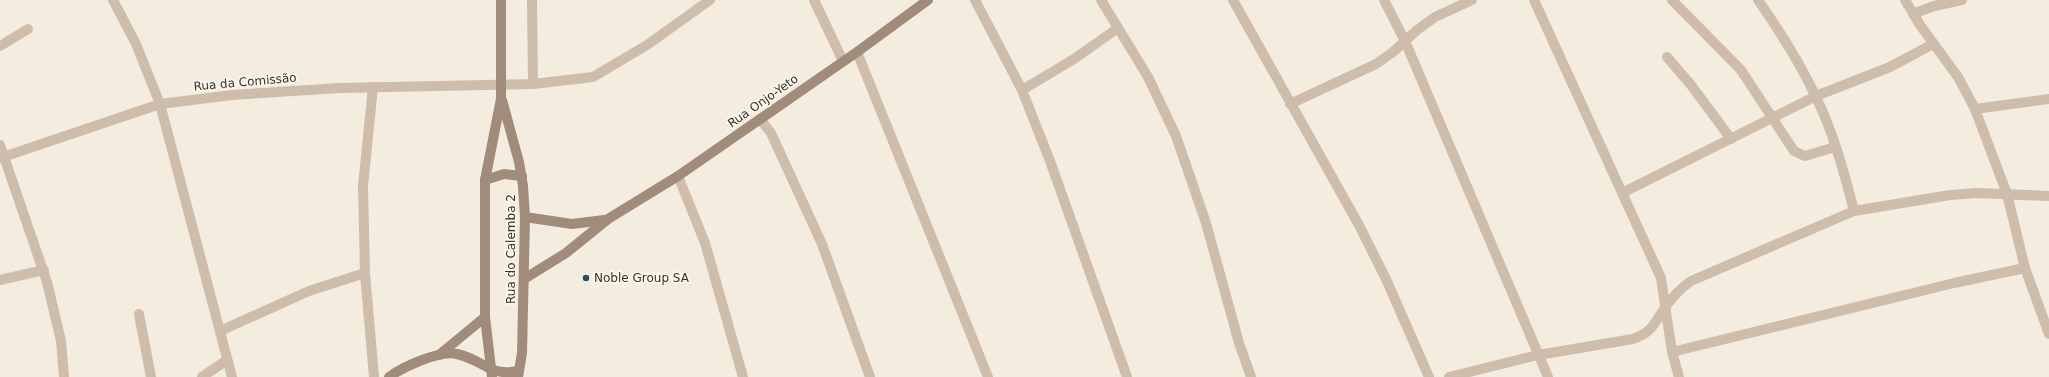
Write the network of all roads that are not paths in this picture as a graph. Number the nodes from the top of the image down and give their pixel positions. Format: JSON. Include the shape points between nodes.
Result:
{"nodes":[{"id":1,"x":114,"y":0,"type":"edge"},
{"id":2,"x":501,"y":0,"type":"edge"},
{"id":3,"x":532,"y":0,"type":"edge"},
{"id":4,"x":710,"y":0,"type":"edge"},
{"id":5,"x":814,"y":0,"type":"edge"},
{"id":6,"x":928,"y":0,"type":"edge"},
{"id":7,"x":975,"y":0,"type":"edge"},
{"id":8,"x":1101,"y":0,"type":"edge"},
{"id":9,"x":1232,"y":0,"type":"edge"},
{"id":10,"x":1384,"y":0,"type":"edge"},
{"id":11,"x":1472,"y":0,"type":"edge"},
{"id":12,"x":1534,"y":0,"type":"edge"},
{"id":13,"x":1672,"y":0,"type":"edge"},
{"id":14,"x":1758,"y":0,"type":"edge"},
{"id":15,"x":1905,"y":0,"type":"edge"},
{"id":16,"x":1962,"y":0,"type":"edge"},
{"id":17,"x":1913,"y":14,"type":"junction"},
{"id":18,"x":1118,"y":28,"type":"junction"},
{"id":19,"x":28,"y":29,"type":"dead end"},
{"id":20,"x":1404,"y":41,"type":"junction"},
{"id":21,"x":1933,"y":44,"type":"junction"},
{"id":22,"x":0,"y":46,"type":"edge"},
{"id":23,"x":857,"y":52,"type":"junction"},
{"id":24,"x":1667,"y":57,"type":"dead end"},
{"id":25,"x":843,"y":61,"type":"junction"},
{"id":26,"x":501,"y":84,"type":"junction"},
{"id":27,"x":533,"y":84,"type":"junction"},
{"id":28,"x":373,"y":87,"type":"junction"},
{"id":29,"x":1022,"y":90,"type":"junction"},
{"id":30,"x":1816,"y":96,"type":"junction"},
{"id":31,"x":501,"y":99,"type":"junction"},
{"id":32,"x":2049,"y":100,"type":"edge"},
{"id":33,"x":160,"y":104,"type":"junction"},
{"id":34,"x":1290,"y":104,"type":"junction"},
{"id":35,"x":1975,"y":109,"type":"junction"},
{"id":36,"x":1771,"y":118,"type":"junction"},
{"id":37,"x":760,"y":119,"type":"junction"},
{"id":38,"x":1731,"y":139,"type":"junction"},
{"id":39,"x":0,"y":145,"type":"edge"},
{"id":40,"x":1835,"y":147,"type":"junction"},
{"id":41,"x":3,"y":157,"type":"edge"},
{"id":42,"x":522,"y":176,"type":"junction"},
{"id":43,"x":678,"y":176,"type":"junction"},
{"id":44,"x":485,"y":180,"type":"junction"},
{"id":45,"x":1622,"y":193,"type":"junction"},
{"id":46,"x":2007,"y":194,"type":"junction"},
{"id":47,"x":2049,"y":196,"type":"edge"},
{"id":48,"x":1854,"y":211,"type":"junction"},
{"id":49,"x":525,"y":217,"type":"junction"},
{"id":50,"x":608,"y":219,"type":"junction"},
{"id":51,"x":2025,"y":268,"type":"junction"},
{"id":52,"x":44,"y":270,"type":"junction"},
{"id":53,"x":365,"y":273,"type":"junction"},
{"id":54,"x":524,"y":279,"type":"junction"},
{"id":55,"x":0,"y":280,"type":"edge"},
{"id":56,"x":1666,"y":306,"type":"junction"},
{"id":57,"x":139,"y":314,"type":"dead end"},
{"id":58,"x":486,"y":317,"type":"junction"},
{"id":59,"x":220,"y":331,"type":"junction"},
{"id":60,"x":2049,"y":334,"type":"edge"},
{"id":61,"x":1672,"y":352,"type":"junction"},
{"id":62,"x":1538,"y":355,"type":"junction"},
{"id":63,"x":437,"y":356,"type":"junction"},
{"id":64,"x":227,"y":360,"type":"junction"},
{"id":65,"x":519,"y":374,"type":"edge"},
{"id":66,"x":492,"y":375,"type":"edge"},
{"id":67,"x":1453,"y":376,"type":"edge"},
{"id":68,"x":64,"y":377,"type":"edge"},
{"id":69,"x":151,"y":377,"type":"edge"},
{"id":70,"x":202,"y":377,"type":"edge"},
{"id":71,"x":232,"y":377,"type":"edge"},
{"id":72,"x":374,"y":377,"type":"edge"},
{"id":73,"x":389,"y":377,"type":"edge"},
{"id":74,"x":743,"y":377,"type":"edge"},
{"id":75,"x":870,"y":377,"type":"edge"},
{"id":76,"x":988,"y":377,"type":"edge"},
{"id":77,"x":1127,"y":377,"type":"edge"},
{"id":78,"x":1251,"y":377,"type":"edge"},
{"id":79,"x":1429,"y":377,"type":"edge"},
{"id":80,"x":1548,"y":377,"type":"edge"},
{"id":81,"x":1679,"y":377,"type":"edge"}],
"edges":[{"from":1,"to":33,"type":"street","via":[[136,44]]},
{"from":2,"to":26,"type":"main road","name":"Rua do Calemba 2"},
{"from":3,"to":27,"type":"street"},
{"from":4,"to":27,"type":"street","name":"Rua da Comissão","via":[[647,45],[593,77]]},
{"from":5,"to":25,"type":"street"},
{"from":6,"to":23,"type":"main road","name":"Rua Onjo-Yeto"},
{"from":7,"to":29,"type":"street"},
{"from":8,"to":18,"type":"street"},
{"from":9,"to":34,"type":"street"},
{"from":10,"to":20,"type":"street"},
{"from":11,"to":20,"type":"street","via":[[1435,17]]},
{"from":12,"to":45,"type":"street"},
{"from":13,"to":36,"type":"street","via":[[1741,70]]},
{"from":14,"to":30,"type":"street","via":[[1795,56]]},
{"from":15,"to":17,"type":"street"},
{"from":16,"to":17,"type":"street"},
{"from":17,"to":21,"type":"street"},
{"from":18,"to":29,"type":"street","via":[[1074,59]]},
{"from":18,"to":78,"type":"street","via":[[1148,77],[1176,136],[1206,223]]},
{"from":19,"to":22,"type":"street"},
{"from":20,"to":34,"type":"street","via":[[1376,64]]},
{"from":20,"to":62,"type":"street"},
{"from":21,"to":30,"type":"street","via":[[1890,67]]},
{"from":21,"to":35,"type":"street","via":[[1958,77]]},
{"from":23,"to":25,"type":"main road","name":"Rua Onjo-Yeto"},
{"from":23,"to":76,"type":"street"},
{"from":24,"to":38,"type":"street"},
{"from":25,"to":37,"type":"main road","name":"Rua Onjo-Yeto"},
{"from":26,"to":27,"type":"street","name":"Rua da Comissão"},
{"from":26,"to":28,"type":"street","name":"Rua da Comissão"},
{"from":26,"to":31,"type":"main road","name":"Rua do Calemba 2"},
{"from":28,"to":33,"type":"street","name":"Rua da Comissão","via":[[240,94]]},
{"from":28,"to":53,"type":"street","via":[[363,186]]},
{"from":29,"to":77,"type":"street"},
{"from":30,"to":36,"type":"street"},
{"from":30,"to":40,"type":"street"},
{"from":31,"to":42,"type":"main road","name":"Rua do Calemba 2"},
{"from":31,"to":44,"type":"main road","name":"Rua do Calemba 2"},
{"from":32,"to":35,"type":"street"},
{"from":33,"to":41,"type":"street","name":"Rua da Comissão"},
{"from":33,"to":59,"type":"street"},
{"from":34,"to":79,"type":"street","via":[[1383,272]]},
{"from":35,"to":46,"type":"street"},
{"from":36,"to":38,"type":"street"},
{"from":36,"to":40,"type":"street","via":[[1797,154],[1805,156]]},
{"from":37,"to":43,"type":"main road","name":"Rua Onjo-Yeto"},
{"from":37,"to":75,"type":"street","via":[[771,133],[822,244]]},
{"from":38,"to":45,"type":"street"},
{"from":39,"to":41,"type":"street"},
{"from":40,"to":48,"type":"street"},
{"from":41,"to":52,"type":"street"},
{"from":42,"to":44,"type":"main road","via":[[504,174]]},
{"from":42,"to":49,"type":"main road","name":"Rua do Calemba 2"},
{"from":43,"to":50,"type":"main road","name":"Rua Onjo-Yeto"},
{"from":43,"to":74,"type":"street","via":[[705,243]]},
{"from":44,"to":58,"type":"main road","name":"Rua do Calemba 2"},
{"from":45,"to":56,"type":"street","via":[[1661,278]]},
{"from":46,"to":47,"type":"street"},
{"from":46,"to":48,"type":"street","via":[[1950,195]]},
{"from":46,"to":51,"type":"street"},
{"from":48,"to":56,"type":"street","via":[[1691,281],[1677,292]]},
{"from":49,"to":50,"type":"main road","via":[[572,224]]},
{"from":49,"to":54,"type":"main road","name":"Rua do Calemba 2"},
{"from":50,"to":54,"type":"main road","via":[[566,253]]},
{"from":51,"to":60,"type":"street"},
{"from":51,"to":61,"type":"street"},
{"from":52,"to":55,"type":"street"},
{"from":52,"to":68,"type":"street","via":[[61,341]]},
{"from":53,"to":59,"type":"street","via":[[309,291]]},
{"from":53,"to":72,"type":"street"},
{"from":54,"to":65,"type":"main road","name":"Rua do Calemba 2"},
{"from":56,"to":61,"type":"street"},
{"from":56,"to":62,"type":"street","via":[[1656,325],[1645,335]]},
{"from":57,"to":69,"type":"street"},
{"from":58,"to":63,"type":"main road"},
{"from":58,"to":66,"type":"main road","name":"Rua do Calemba 2"},
{"from":59,"to":64,"type":"street"},
{"from":61,"to":81,"type":"street"},
{"from":62,"to":67,"type":"street"},
{"from":62,"to":80,"type":"street"},
{"from":63,"to":66,"type":"main road","via":[[457,354],[479,362]]},
{"from":63,"to":73,"type":"main road","via":[[418,362]]},
{"from":64,"to":70,"type":"street"},
{"from":64,"to":71,"type":"street"},
{"from":65,"to":66,"type":"main road"}]}
